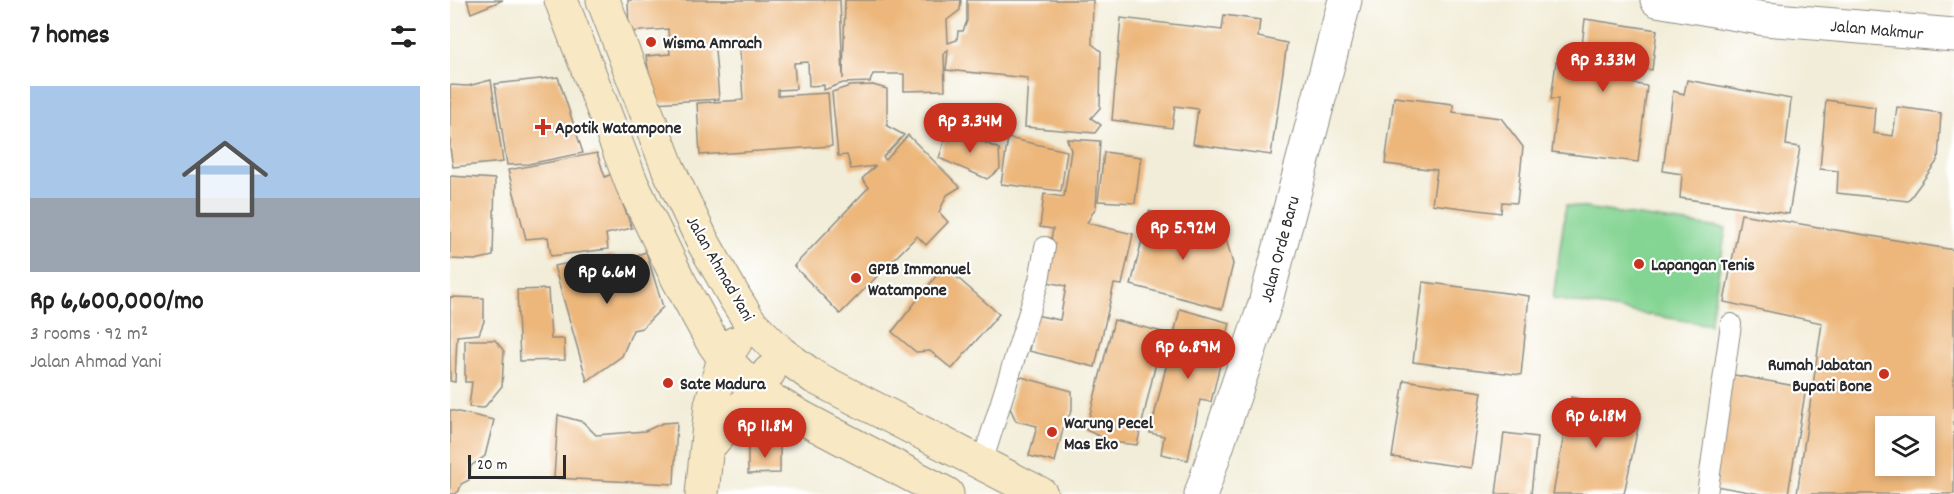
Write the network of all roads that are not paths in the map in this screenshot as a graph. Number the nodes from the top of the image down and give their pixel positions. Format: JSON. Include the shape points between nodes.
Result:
{"nodes":[{"id":1,"x":561,"y":0,"type":"edge"},
{"id":2,"x":603,"y":0,"type":"edge"},
{"id":3,"x":1345,"y":0,"type":"edge"},
{"id":4,"x":1657,"y":0,"type":"edge"},
{"id":5,"x":1954,"y":35,"type":"edge"},
{"id":6,"x":1045,"y":247,"type":"dead end"},
{"id":7,"x":750,"y":322,"type":"junction"},
{"id":8,"x":1731,"y":324,"type":"dead end"},
{"id":9,"x":782,"y":353,"type":"junction"},
{"id":10,"x":724,"y":358,"type":"junction"},
{"id":11,"x":756,"y":391,"type":"junction"},
{"id":12,"x":708,"y":447,"type":"junction"},
{"id":13,"x":982,"y":463,"type":"junction"},
{"id":14,"x":702,"y":494,"type":"edge"},
{"id":15,"x":947,"y":494,"type":"edge"},
{"id":16,"x":1041,"y":494,"type":"edge"},
{"id":17,"x":1201,"y":494,"type":"edge"},
{"id":18,"x":1707,"y":494,"type":"edge"}],
"edges":[{"from":1,"to":10,"type":"main road","via":[[632,184],[678,279]]},
{"from":2,"to":7,"type":"main road","name":"Jalan Ahmad Yani","via":[[668,168],[704,242]]},
{"from":3,"to":17,"type":"street","name":"Jalan Orde Baru","via":[[1265,304]]},
{"from":4,"to":5,"type":"street","name":"Jalan Makmur","via":[[1765,19]]},
{"from":6,"to":13,"type":"lane","via":[[1039,280]]},
{"from":7,"to":9,"type":"main road","name":"Jalan Ahmad Yani"},
{"from":7,"to":10,"type":"main road"},
{"from":8,"to":18,"type":"lane"},
{"from":9,"to":11,"type":"main road"},
{"from":9,"to":13,"type":"main road","name":"Jalan Ahmad Yani","via":[[813,377]]},
{"from":10,"to":11,"type":"main road"},
{"from":10,"to":12,"type":"main road","via":[[711,405]]},
{"from":11,"to":12,"type":"main road"},
{"from":11,"to":15,"type":"main road"},
{"from":12,"to":14,"type":"main road"},
{"from":13,"to":16,"type":"main road","name":"Jalan Ahmad Yani"}]}
